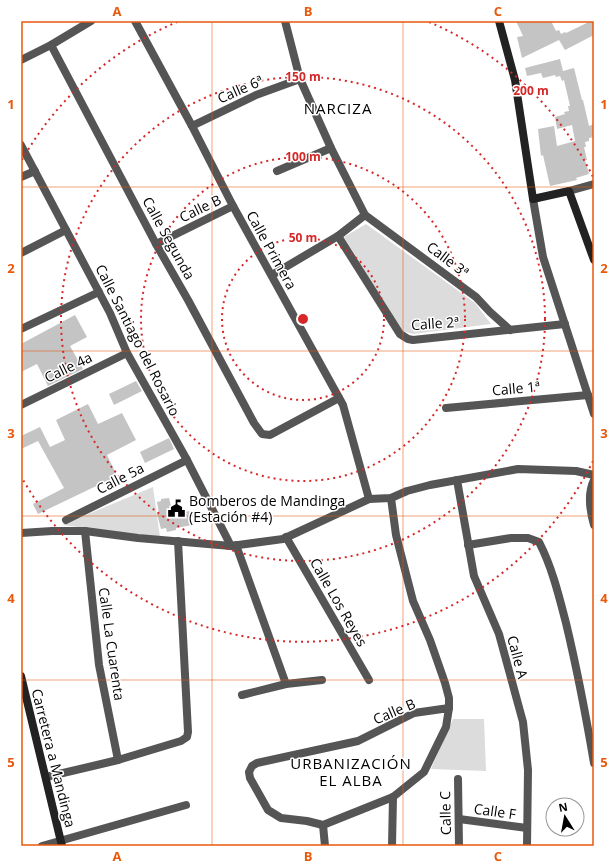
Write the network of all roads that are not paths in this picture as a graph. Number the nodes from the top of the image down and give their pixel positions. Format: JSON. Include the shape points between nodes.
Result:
{"nodes":[{"id":1,"x":91,"y":21,"type":"edge"},
{"id":2,"x":135,"y":21,"type":"edge"},
{"id":3,"x":285,"y":21,"type":"edge"},
{"id":4,"x":499,"y":21,"type":"edge"},
{"id":5,"x":51,"y":45,"type":"junction"},
{"id":6,"x":21,"y":60,"type":"edge"},
{"id":7,"x":300,"y":79,"type":"junction"},
{"id":8,"x":192,"y":126,"type":"junction"},
{"id":9,"x":21,"y":146,"type":"edge"},
{"id":10,"x":331,"y":148,"type":"junction"},
{"id":11,"x":35,"y":171,"type":"junction"},
{"id":12,"x":277,"y":172,"type":"dead end"},
{"id":13,"x":21,"y":178,"type":"edge"},
{"id":14,"x":594,"y":184,"type":"edge"},
{"id":15,"x":569,"y":192,"type":"junction"},
{"id":16,"x":533,"y":199,"type":"junction"},
{"id":17,"x":233,"y":206,"type":"junction"},
{"id":18,"x":365,"y":214,"type":"junction"},
{"id":19,"x":66,"y":230,"type":"junction"},
{"id":20,"x":338,"y":236,"type":"junction"},
{"id":21,"x":156,"y":244,"type":"junction"},
{"id":22,"x":21,"y":253,"type":"edge"},
{"id":23,"x":594,"y":260,"type":"edge"},
{"id":24,"x":272,"y":275,"type":"junction"},
{"id":25,"x":98,"y":292,"type":"junction"},
{"id":26,"x":565,"y":324,"type":"junction"},
{"id":27,"x":21,"y":329,"type":"edge"},
{"id":28,"x":510,"y":330,"type":"junction"},
{"id":29,"x":127,"y":353,"type":"junction"},
{"id":30,"x":588,"y":395,"type":"junction"},
{"id":31,"x":339,"y":398,"type":"junction"},
{"id":32,"x":21,"y":405,"type":"edge"},
{"id":33,"x":446,"y":408,"type":"dead end"},
{"id":34,"x":594,"y":414,"type":"edge"},
{"id":35,"x":186,"y":460,"type":"junction"},
{"id":36,"x":594,"y":475,"type":"edge"},
{"id":37,"x":457,"y":480,"type":"junction"},
{"id":38,"x":594,"y":480,"type":"edge"},
{"id":39,"x":391,"y":498,"type":"junction"},
{"id":40,"x":369,"y":499,"type":"junction"},
{"id":41,"x":66,"y":520,"type":"dead end"},
{"id":42,"x":594,"y":525,"type":"edge"},
{"id":43,"x":85,"y":531,"type":"junction"},
{"id":44,"x":21,"y":532,"type":"edge"},
{"id":45,"x":286,"y":537,"type":"junction"},
{"id":46,"x":178,"y":541,"type":"junction"},
{"id":47,"x":468,"y":545,"type":"junction"},
{"id":48,"x":234,"y":546,"type":"junction"},
{"id":49,"x":21,"y":676,"type":"edge"},
{"id":50,"x":322,"y":680,"type":"dead end"},
{"id":51,"x":370,"y":680,"type":"dead end"},
{"id":52,"x":286,"y":684,"type":"junction"},
{"id":53,"x":242,"y":695,"type":"dead end"},
{"id":54,"x":449,"y":708,"type":"junction"},
{"id":55,"x":118,"y":760,"type":"junction"},
{"id":56,"x":594,"y":763,"type":"edge"},
{"id":57,"x":46,"y":777,"type":"junction"},
{"id":58,"x":458,"y":780,"type":"dead end"},
{"id":59,"x":393,"y":797,"type":"junction"},
{"id":60,"x":186,"y":806,"type":"dead end"},
{"id":61,"x":459,"y":819,"type":"junction"},
{"id":62,"x":323,"y":825,"type":"junction"},
{"id":63,"x":528,"y":828,"type":"junction"},
{"id":64,"x":61,"y":844,"type":"edge"},
{"id":65,"x":42,"y":846,"type":"edge"},
{"id":66,"x":325,"y":846,"type":"edge"},
{"id":67,"x":392,"y":846,"type":"edge"},
{"id":68,"x":459,"y":846,"type":"edge"},
{"id":69,"x":527,"y":846,"type":"edge"}],
"edges":[{"from":1,"to":5,"type":"street"},
{"from":2,"to":8,"type":"street","name":"Calle Primera"},
{"from":3,"to":7,"type":"street"},
{"from":4,"to":16,"type":"main road","via":[[515,80]]},
{"from":5,"to":6,"type":"street"},
{"from":5,"to":21,"type":"street","name":"Calle Segunda"},
{"from":7,"to":8,"type":"street","name":"Calle 6ª","via":[[256,95]]},
{"from":7,"to":10,"type":"street"},
{"from":8,"to":17,"type":"street","name":"Calle Primera"},
{"from":9,"to":11,"type":"street","name":"Calle Santiago del Rosario"},
{"from":10,"to":12,"type":"street"},
{"from":10,"to":18,"type":"street"},
{"from":11,"to":13,"type":"street"},
{"from":11,"to":19,"type":"street","name":"Calle Santiago del Rosario"},
{"from":14,"to":15,"type":"street"},
{"from":15,"to":16,"type":"main road"},
{"from":15,"to":23,"type":"main road"},
{"from":16,"to":26,"type":"street","via":[[543,257]]},
{"from":17,"to":21,"type":"street","name":"Calle B"},
{"from":17,"to":24,"type":"street","name":"Calle Primera"},
{"from":18,"to":20,"type":"street"},
{"from":18,"to":28,"type":"street","name":"Calle 3ª","via":[[476,297]]},
{"from":19,"to":22,"type":"street"},
{"from":19,"to":25,"type":"street","name":"Calle Santiago del Rosario"},
{"from":20,"to":24,"type":"street"},
{"from":20,"to":28,"type":"street","name":"Calle 2ª","via":[[403,337],[413,340]]},
{"from":21,"to":31,"type":"street","name":"Calle Segunda","via":[[254,424],[262,434],[270,435]]},
{"from":24,"to":31,"type":"street","name":"Calle Primera"},
{"from":25,"to":27,"type":"street"},
{"from":25,"to":29,"type":"street","name":"Calle Santiago del Rosario"},
{"from":26,"to":28,"type":"street","name":"Calle 2ª"},
{"from":26,"to":30,"type":"street"},
{"from":29,"to":32,"type":"street","name":"Calle 4a"},
{"from":29,"to":35,"type":"street","name":"Calle Santiago del Rosario"},
{"from":30,"to":33,"type":"street","name":"Calle 1ª"},
{"from":30,"to":34,"type":"street"},
{"from":31,"to":40,"type":"street","name":"Calle Primera","via":[[346,412]]},
{"from":35,"to":41,"type":"street","name":"Calle 5a"},
{"from":35,"to":48,"type":"street","name":"Calle Santiago del Rosario"},
{"from":36,"to":37,"type":"street","via":[[576,471],[518,469]]},
{"from":37,"to":39,"type":"street","via":[[412,490]]},
{"from":37,"to":47,"type":"street","name":"Calle A"},
{"from":38,"to":42,"type":"street","via":[[590,501]]},
{"from":39,"to":40,"type":"street"},
{"from":39,"to":54,"type":"street","via":[[396,535],[413,601],[445,683]]},
{"from":40,"to":45,"type":"street"},
{"from":43,"to":44,"type":"street"},
{"from":43,"to":46,"type":"street"},
{"from":43,"to":55,"type":"street","name":"Calle La Cuarenta","via":[[99,665]]},
{"from":45,"to":48,"type":"street"},
{"from":45,"to":51,"type":"street","name":"Calle Los Reyes"},
{"from":46,"to":48,"type":"street"},
{"from":46,"to":55,"type":"street","via":[[187,738]]},
{"from":47,"to":56,"type":"street","via":[[511,538],[528,538],[539,542],[559,595],[575,661]]},
{"from":47,"to":63,"type":"street","name":"Calle A","via":[[474,576],[499,634],[523,722],[528,770]]},
{"from":48,"to":52,"type":"street","name":"Calle Santiago del Rosario"},
{"from":49,"to":57,"type":"main road","name":"Carretera a Mandinga"},
{"from":50,"to":52,"type":"street"},
{"from":52,"to":53,"type":"street"},
{"from":54,"to":59,"type":"street","via":[[446,727],[424,772]]},
{"from":54,"to":62,"type":"street","name":"Calle B","via":[[414,714],[358,741],[252,766],[250,778],[268,810],[281,818]]},
{"from":55,"to":57,"type":"street"},
{"from":57,"to":64,"type":"main road","name":"Carretera a Mandinga"},
{"from":58,"to":61,"type":"street","name":"Calle C"},
{"from":59,"to":62,"type":"street"},
{"from":59,"to":67,"type":"street"},
{"from":60,"to":64,"type":"street"},
{"from":61,"to":63,"type":"street","name":"Calle F"},
{"from":61,"to":68,"type":"street","name":"Calle C"},
{"from":62,"to":66,"type":"street"},
{"from":63,"to":69,"type":"street","name":"Calle A"},
{"from":64,"to":65,"type":"street"}]}
